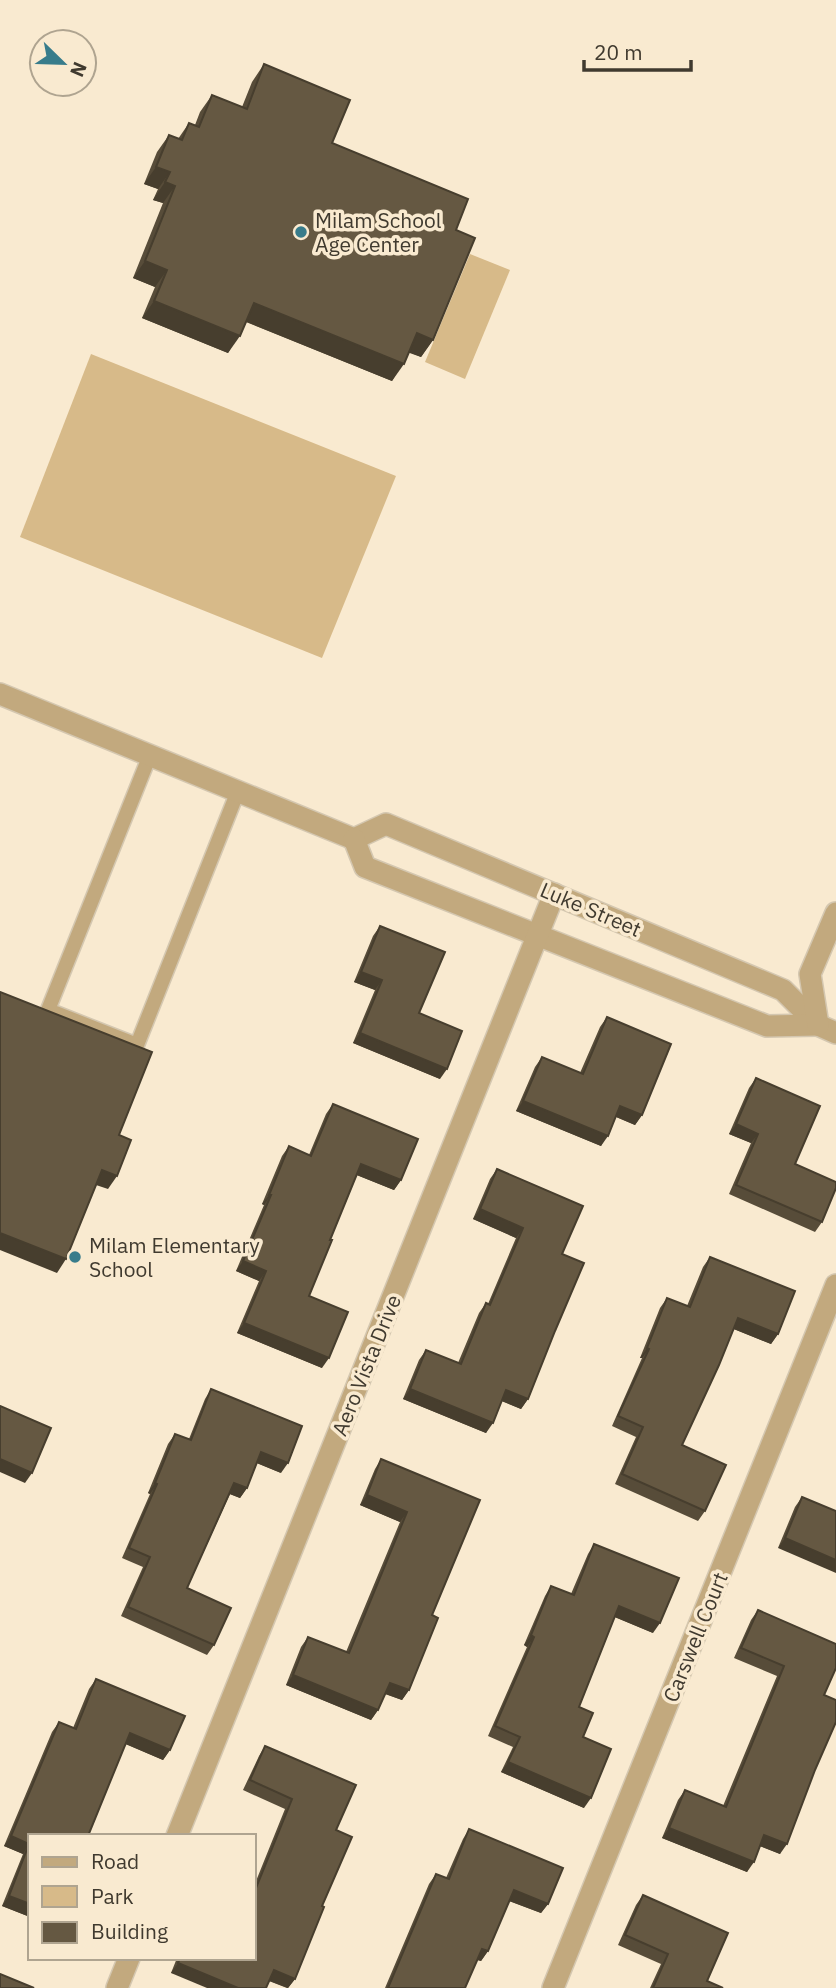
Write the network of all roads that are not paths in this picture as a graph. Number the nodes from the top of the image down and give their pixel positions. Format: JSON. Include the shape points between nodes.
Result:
{"nodes":[{"id":1,"x":0,"y":694,"type":"edge"},
{"id":2,"x":150,"y":755,"type":"junction"},
{"id":3,"x":238,"y":791,"type":"junction"},
{"id":4,"x":354,"y":839,"type":"junction"},
{"id":5,"x":554,"y":894,"type":"junction"},
{"id":6,"x":836,"y":913,"type":"edge"},
{"id":7,"x":538,"y":936,"type":"junction"},
{"id":8,"x":836,"y":1013,"type":"edge"},
{"id":9,"x":827,"y":1029,"type":"edge"},
{"id":10,"x":836,"y":1285,"type":"edge"},
{"id":11,"x":178,"y":1834,"type":"edge"},
{"id":12,"x":127,"y":1960,"type":"edge"},
{"id":13,"x":117,"y":1988,"type":"edge"},
{"id":14,"x":553,"y":1988,"type":"edge"}],
"edges":[{"from":1,"to":2,"type":"street"},
{"from":2,"to":3,"type":"street"},
{"from":2,"to":3,"type":"lane","via":[[48,1010],[137,1045]]},
{"from":3,"to":4,"type":"street"},
{"from":4,"to":5,"type":"street","name":"Luke Street","via":[[386,824]]},
{"from":4,"to":7,"type":"street","name":"Luke Street","via":[[365,867]]},
{"from":5,"to":7,"type":"street","name":"Aero Vista Drive"},
{"from":5,"to":9,"type":"street","name":"Luke Street","via":[[783,990]]},
{"from":6,"to":9,"type":"street","via":[[810,974]]},
{"from":7,"to":9,"type":"street","name":"Luke Street","via":[[767,1026]]},
{"from":7,"to":11,"type":"street","name":"Aero Vista Drive"},
{"from":8,"to":9,"type":"street"},
{"from":10,"to":14,"type":"street","name":"Carswell Court"},
{"from":12,"to":13,"type":"street"}]}
